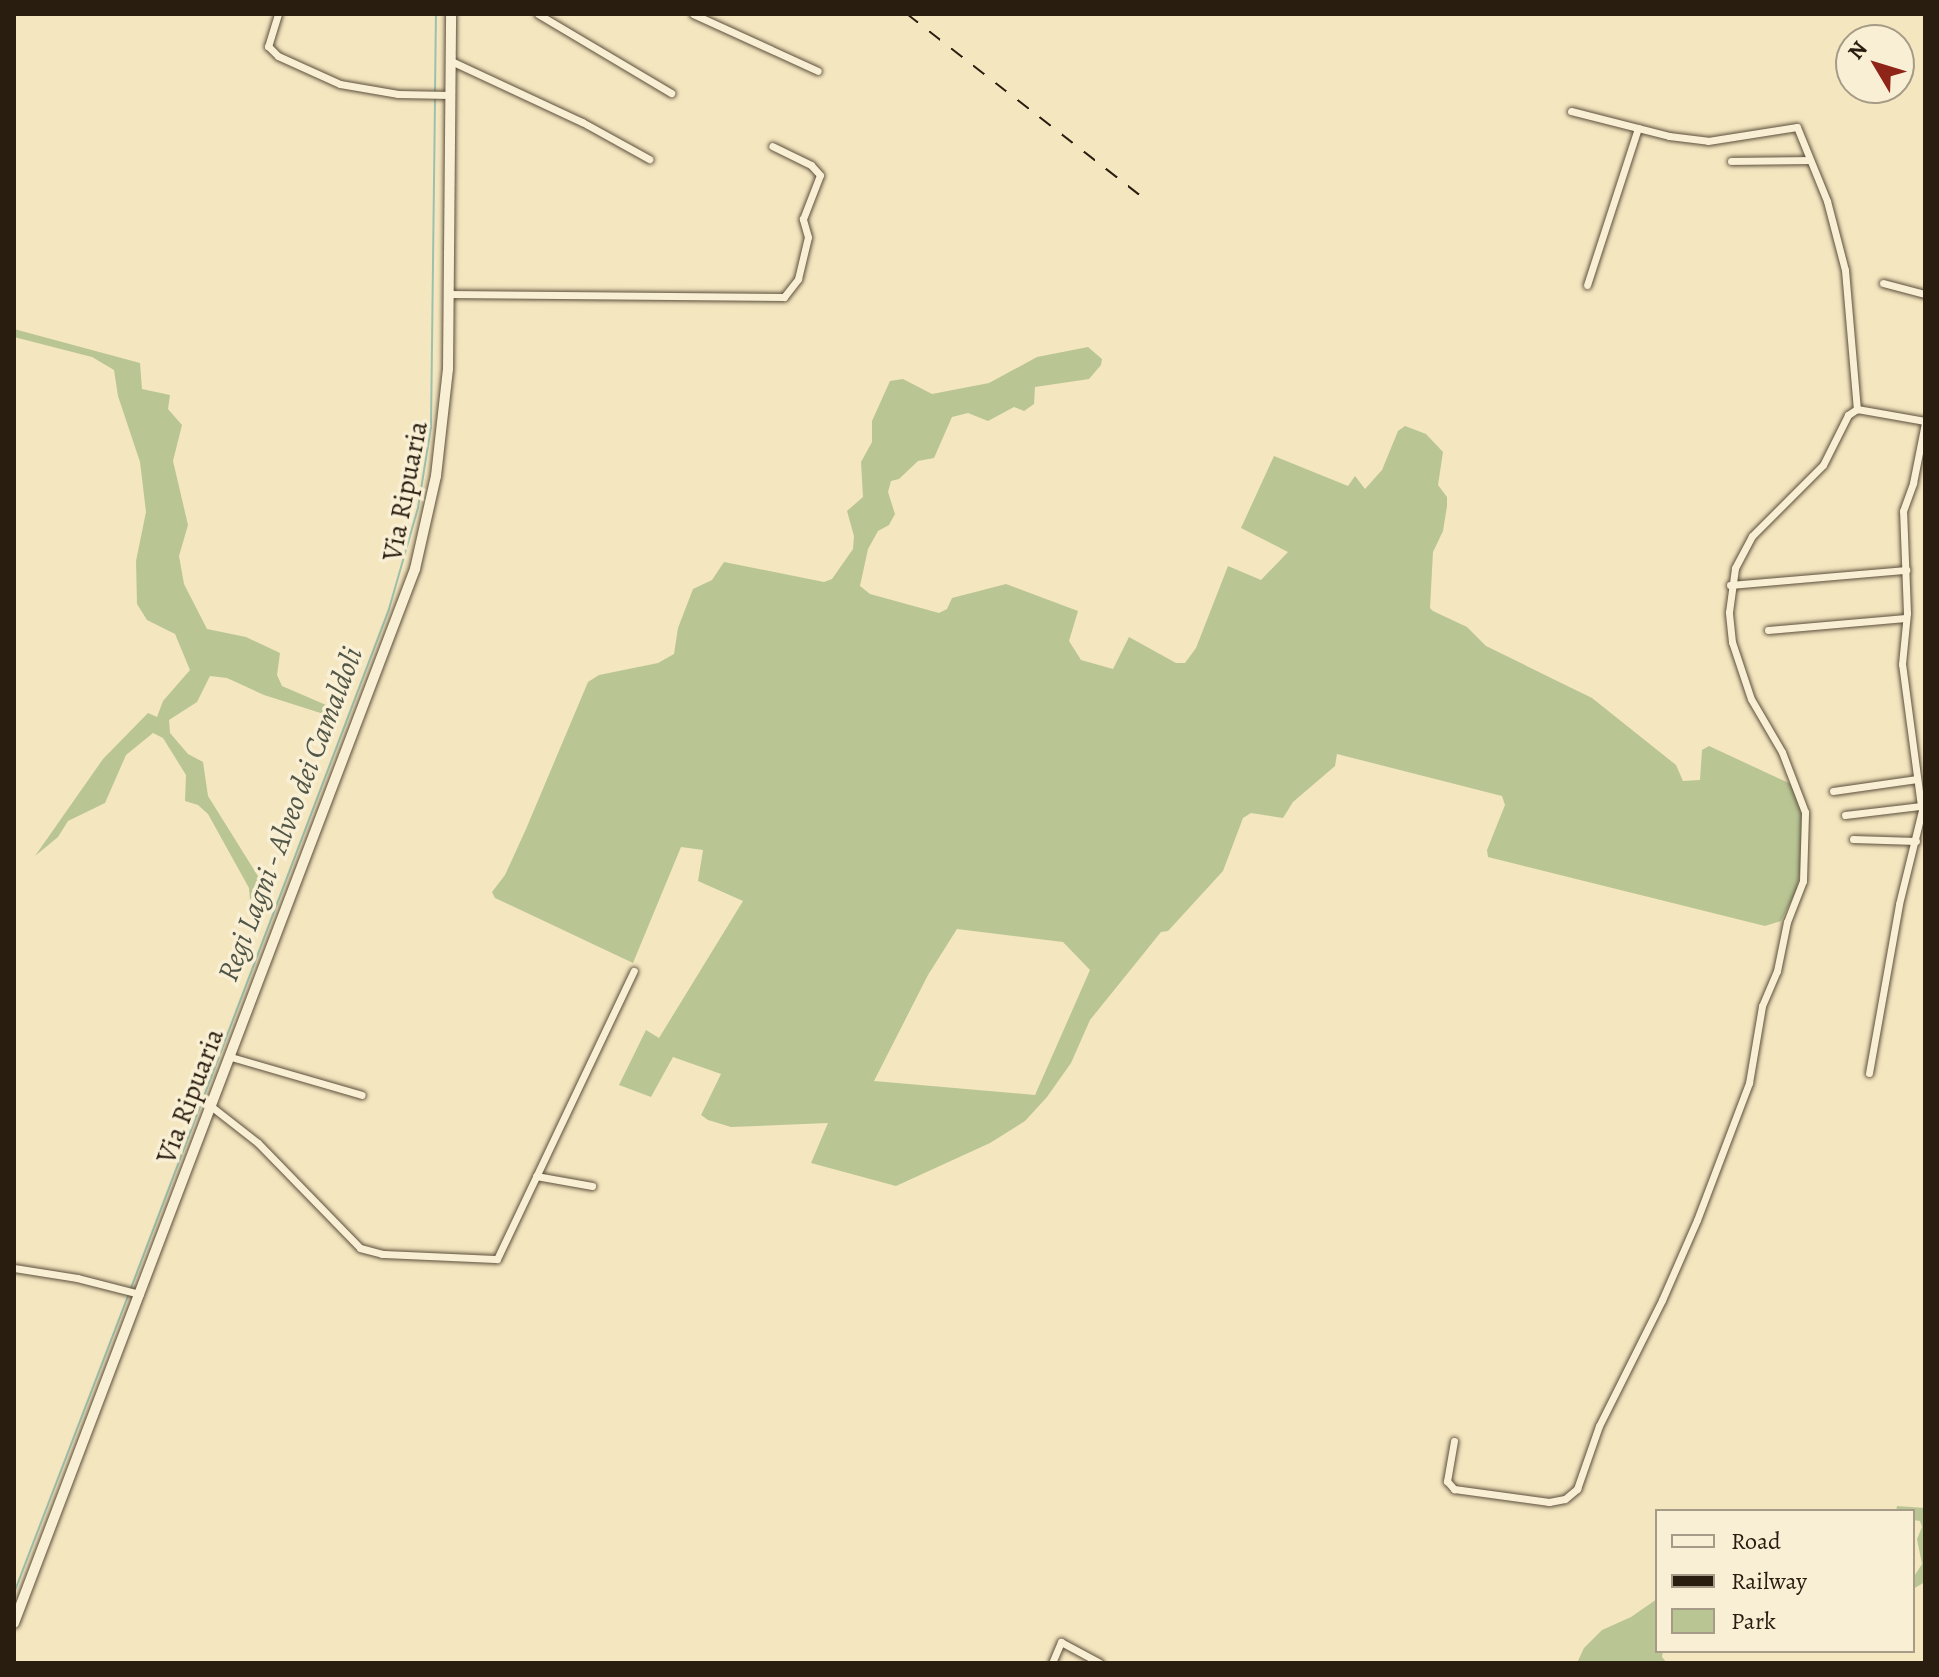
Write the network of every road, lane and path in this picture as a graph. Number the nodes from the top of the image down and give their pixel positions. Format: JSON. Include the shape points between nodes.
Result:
{"nodes":[{"id":1,"x":278,"y":14,"type":"edge"},
{"id":2,"x":451,"y":14,"type":"edge"},
{"id":3,"x":538,"y":14,"type":"edge"},
{"id":4,"x":693,"y":14,"type":"edge"},
{"id":5,"x":451,"y":61,"type":"junction"},
{"id":6,"x":818,"y":71,"type":"dead end"},
{"id":7,"x":671,"y":93,"type":"dead end"},
{"id":8,"x":448,"y":95,"type":"junction"},
{"id":9,"x":1571,"y":111,"type":"dead end"},
{"id":10,"x":1638,"y":128,"type":"junction"},
{"id":11,"x":772,"y":146,"type":"dead end"},
{"id":12,"x":649,"y":159,"type":"dead end"},
{"id":13,"x":1809,"y":160,"type":"junction"},
{"id":14,"x":1731,"y":161,"type":"dead end"},
{"id":15,"x":1883,"y":283,"type":"dead end"},
{"id":16,"x":1587,"y":285,"type":"dead end"},
{"id":17,"x":448,"y":294,"type":"junction"},
{"id":18,"x":1925,"y":294,"type":"edge"},
{"id":19,"x":1857,"y":409,"type":"junction"},
{"id":20,"x":1925,"y":422,"type":"edge"},
{"id":21,"x":1906,"y":570,"type":"junction"},
{"id":22,"x":1730,"y":585,"type":"junction"},
{"id":23,"x":1905,"y":618,"type":"junction"},
{"id":24,"x":1768,"y":630,"type":"dead end"},
{"id":25,"x":1917,"y":779,"type":"junction"},
{"id":26,"x":1833,"y":791,"type":"dead end"},
{"id":27,"x":1923,"y":802,"type":"edge"},
{"id":28,"x":1845,"y":815,"type":"dead end"},
{"id":29,"x":1853,"y":839,"type":"dead end"},
{"id":30,"x":1916,"y":841,"type":"junction"},
{"id":31,"x":634,"y":971,"type":"dead end"},
{"id":32,"x":231,"y":1057,"type":"junction"},
{"id":33,"x":1869,"y":1073,"type":"dead end"},
{"id":34,"x":362,"y":1095,"type":"dead end"},
{"id":35,"x":212,"y":1107,"type":"junction"},
{"id":36,"x":536,"y":1176,"type":"junction"},
{"id":37,"x":592,"y":1186,"type":"dead end"},
{"id":38,"x":14,"y":1268,"type":"edge"},
{"id":39,"x":140,"y":1294,"type":"junction"},
{"id":40,"x":1454,"y":1441,"type":"dead end"},
{"id":41,"x":14,"y":1623,"type":"edge"},
{"id":42,"x":1052,"y":1663,"type":"edge"},
{"id":43,"x":1100,"y":1663,"type":"edge"}],
"edges":[{"from":1,"to":8,"type":"street","via":[[268,46],[278,56],[340,84],[398,94]]},
{"from":2,"to":5,"type":"street","name":"Via Ripuaria"},
{"from":3,"to":7,"type":"street"},
{"from":4,"to":6,"type":"street"},
{"from":5,"to":8,"type":"street","name":"Via Ripuaria"},
{"from":5,"to":12,"type":"street"},
{"from":8,"to":17,"type":"street","name":"Via Ripuaria"},
{"from":9,"to":10,"type":"street"},
{"from":10,"to":13,"type":"street","via":[[1719,141],[1797,127]]},
{"from":10,"to":16,"type":"street"},
{"from":11,"to":17,"type":"street","via":[[820,175],[803,219],[808,237],[798,279],[784,297]]},
{"from":13,"to":14,"type":"street"},
{"from":13,"to":19,"type":"street","via":[[1827,201],[1845,270]]},
{"from":15,"to":18,"type":"street"},
{"from":17,"to":32,"type":"street","name":"Via Ripuaria","via":[[444,420],[415,569]]},
{"from":19,"to":20,"type":"street"},
{"from":19,"to":22,"type":"street","via":[[1848,415],[1817,473],[1752,536]]},
{"from":20,"to":21,"type":"street","via":[[1903,511]]},
{"from":21,"to":22,"type":"street"},
{"from":21,"to":23,"type":"street"},
{"from":22,"to":40,"type":"street","via":[[1732,642],[1741,675],[1782,752],[1807,823],[1803,881],[1762,1006],[1749,1083],[1697,1220],[1599,1426],[1572,1496],[1538,1502],[1454,1489],[1447,1481]]},
{"from":23,"to":24,"type":"street"},
{"from":23,"to":25,"type":"street","via":[[1902,664]]},
{"from":25,"to":26,"type":"street"},
{"from":25,"to":27,"type":"street"},
{"from":27,"to":28,"type":"street"},
{"from":27,"to":30,"type":"street"},
{"from":29,"to":30,"type":"street"},
{"from":30,"to":33,"type":"street","via":[[1899,904]]},
{"from":31,"to":36,"type":"street"},
{"from":32,"to":34,"type":"street"},
{"from":32,"to":35,"type":"street","name":"Via Ripuaria"},
{"from":35,"to":36,"type":"street","via":[[258,1143],[352,1242],[369,1252],[497,1259]]},
{"from":35,"to":39,"type":"street","name":"Via Ripuaria"},
{"from":36,"to":37,"type":"street"},
{"from":38,"to":39,"type":"street"},
{"from":39,"to":41,"type":"street","name":"Via Ripuaria"},
{"from":42,"to":43,"type":"street","via":[[1061,1642]]}]}
